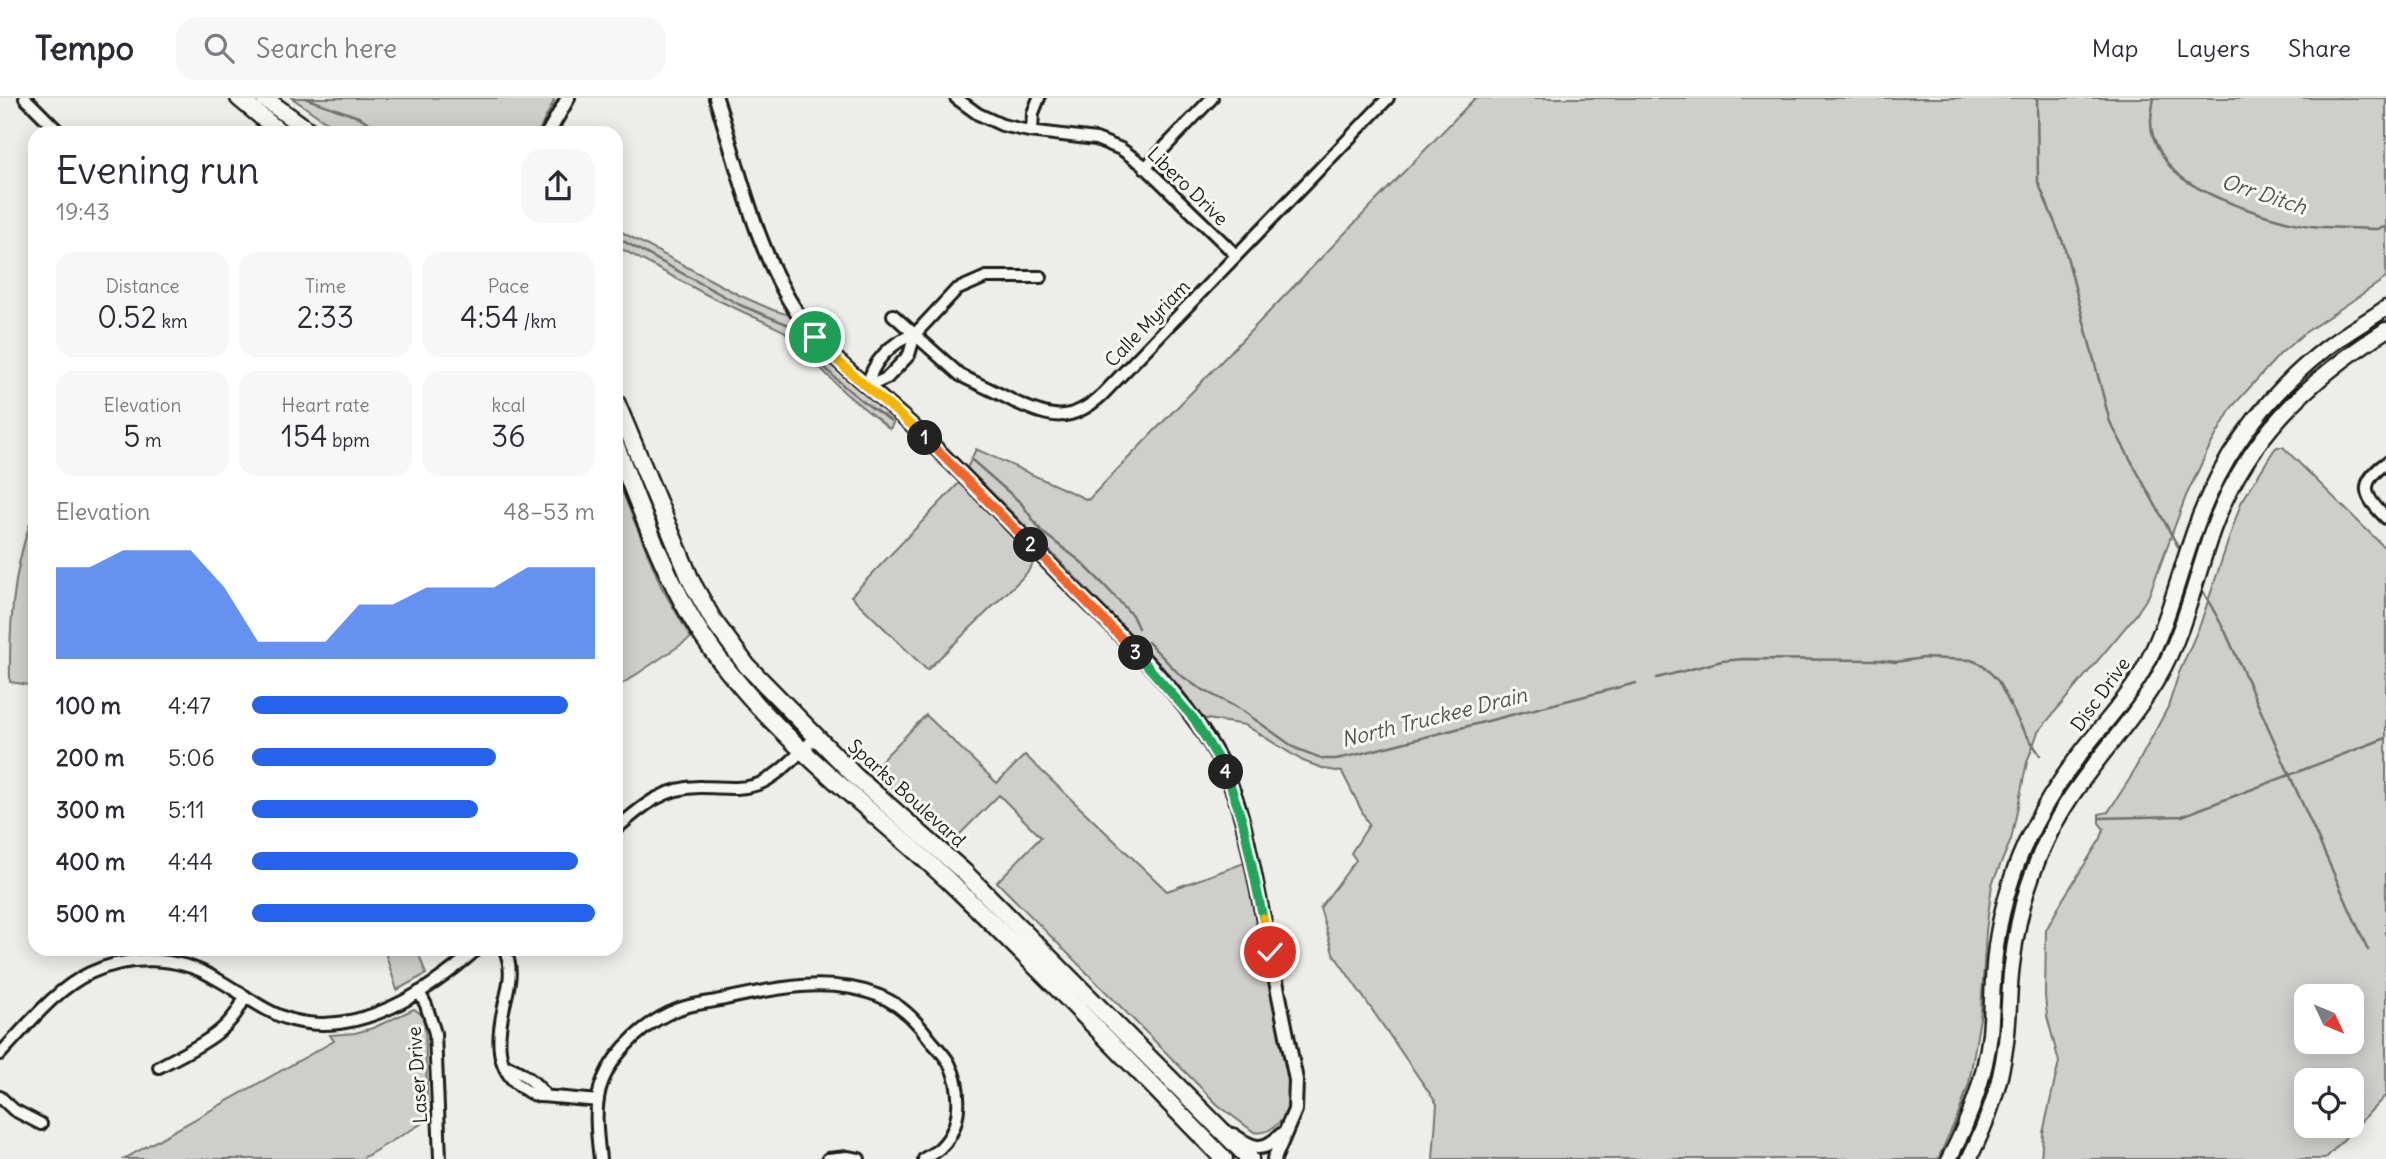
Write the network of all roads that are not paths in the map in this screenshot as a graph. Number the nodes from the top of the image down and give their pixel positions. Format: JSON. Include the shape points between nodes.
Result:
{"nodes":[{"id":1,"x":25,"y":98,"type":"edge"},
{"id":2,"x":239,"y":98,"type":"edge"},
{"id":3,"x":264,"y":98,"type":"edge"},
{"id":4,"x":568,"y":98,"type":"edge"},
{"id":5,"x":716,"y":98,"type":"edge"},
{"id":6,"x":956,"y":98,"type":"edge"},
{"id":7,"x":1039,"y":98,"type":"edge"},
{"id":8,"x":1212,"y":98,"type":"edge"},
{"id":9,"x":1388,"y":98,"type":"edge"},
{"id":10,"x":53,"y":126,"type":"edge"},
{"id":11,"x":273,"y":126,"type":"edge"},
{"id":12,"x":302,"y":126,"type":"edge"},
{"id":13,"x":552,"y":126,"type":"edge"},
{"id":14,"x":1032,"y":131,"type":"junction"},
{"id":15,"x":1145,"y":167,"type":"junction"},
{"id":16,"x":1236,"y":255,"type":"junction"},
{"id":17,"x":1041,"y":277,"type":"dead end"},
{"id":18,"x":2386,"y":308,"type":"edge"},
{"id":19,"x":893,"y":315,"type":"dead end"},
{"id":20,"x":2386,"y":330,"type":"edge"},
{"id":21,"x":915,"y":334,"type":"junction"},
{"id":22,"x":867,"y":387,"type":"junction"},
{"id":23,"x":623,"y":419,"type":"edge"},
{"id":24,"x":623,"y":463,"type":"edge"},
{"id":25,"x":2386,"y":463,"type":"edge"},
{"id":26,"x":2386,"y":518,"type":"edge"},
{"id":27,"x":816,"y":737,"type":"junction"},
{"id":28,"x":803,"y":749,"type":"junction"},
{"id":29,"x":623,"y":823,"type":"edge"},
{"id":30,"x":468,"y":956,"type":"edge"},
{"id":31,"x":507,"y":956,"type":"edge"},
{"id":32,"x":419,"y":992,"type":"junction"},
{"id":33,"x":245,"y":996,"type":"junction"},
{"id":34,"x":1136,"y":1045,"type":"junction"},
{"id":35,"x":0,"y":1054,"type":"edge"},
{"id":36,"x":159,"y":1067,"type":"dead end"},
{"id":37,"x":0,"y":1097,"type":"edge"},
{"id":38,"x":598,"y":1101,"type":"junction"},
{"id":39,"x":1211,"y":1121,"type":"junction"},
{"id":40,"x":41,"y":1124,"type":"dead end"},
{"id":41,"x":1288,"y":1126,"type":"junction"},
{"id":42,"x":440,"y":1159,"type":"edge"},
{"id":43,"x":600,"y":1159,"type":"edge"},
{"id":44,"x":828,"y":1159,"type":"edge"},
{"id":45,"x":859,"y":1159,"type":"edge"},
{"id":46,"x":924,"y":1159,"type":"edge"},
{"id":47,"x":1224,"y":1159,"type":"edge"},
{"id":48,"x":1236,"y":1159,"type":"edge"},
{"id":49,"x":1250,"y":1159,"type":"edge"},
{"id":50,"x":1274,"y":1159,"type":"edge"},
{"id":51,"x":1949,"y":1159,"type":"edge"},
{"id":52,"x":1969,"y":1159,"type":"edge"}],
"edges":[{"from":1,"to":10,"type":"street"},
{"from":2,"to":11,"type":"main road"},
{"from":3,"to":12,"type":"main road"},
{"from":4,"to":13,"type":"street"},
{"from":5,"to":22,"type":"street","via":[[763,244],[783,289],[815,337]]},
{"from":6,"to":14,"type":"street","name":"Libero Drive","via":[[988,119]]},
{"from":7,"to":14,"type":"street"},
{"from":8,"to":15,"type":"street"},
{"from":9,"to":16,"type":"street","name":"Calle Myriam"},
{"from":14,"to":15,"type":"street","name":"Libero Drive","via":[[1096,139],[1121,149]]},
{"from":15,"to":16,"type":"street","name":"Libero Drive"},
{"from":16,"to":21,"type":"street","name":"Calle Myriam","via":[[1102,395],[1070,415],[1037,412],[960,375]]},
{"from":17,"to":21,"type":"street","via":[[986,277],[965,285]]},
{"from":18,"to":51,"type":"main road","name":"Disc Drive","via":[[2289,380],[2243,436],[2201,514],[2168,617],[2141,673],[2034,825],[2001,920],[1990,1035],[1981,1077]]},
{"from":19,"to":21,"type":"street","name":"Calle Myriam"},
{"from":20,"to":52,"type":"main road","name":"Disc Drive","via":[[2308,387],[2248,459],[2221,509],[2188,614],[2161,672],[2137,711],[2078,786],[2048,836],[2020,915],[2000,1073]]},
{"from":21,"to":22,"type":"street","via":[[895,343],[873,368]]},
{"from":21,"to":22,"type":"street","via":[[909,355],[887,379]]},
{"from":22,"to":41,"type":"street","via":[[925,437],[1122,638],[1172,692],[1211,744],[1226,771],[1243,823],[1281,1007],[1297,1097]]},
{"from":23,"to":27,"type":"main road","name":"Sparks Boulevard","via":[[692,583],[713,620],[747,666]]},
{"from":24,"to":28,"type":"main road","name":"Sparks Boulevard","via":[[672,581],[705,640],[747,693]]},
{"from":25,"to":26,"type":"street","via":[[2369,479],[2366,490]]},
{"from":27,"to":28,"type":"street"},
{"from":27,"to":34,"type":"main road","name":"Sparks Boulevard","via":[[945,853]]},
{"from":28,"to":29,"type":"street","via":[[762,782],[736,788],[672,790],[644,804]]},
{"from":28,"to":47,"type":"main road","name":"Sparks Boulevard","via":[[954,886]]},
{"from":30,"to":32,"type":"street"},
{"from":31,"to":38,"type":"street","via":[[511,976],[499,1040],[506,1075],[523,1082],[537,1096]]},
{"from":32,"to":33,"type":"street","via":[[362,1019],[326,1024],[291,1020]]},
{"from":32,"to":42,"type":"street","name":"Laser Drive","via":[[435,1033]]},
{"from":33,"to":35,"type":"street","via":[[213,976],[178,963],[122,962],[72,984]]},
{"from":33,"to":36,"type":"street","via":[[225,1028]]},
{"from":34,"to":39,"type":"main road","name":"Sparks Boulevard"},
{"from":34,"to":48,"type":"main road"},
{"from":37,"to":40,"type":"street","via":[[14,1111]]},
{"from":38,"to":43,"type":"street"},
{"from":38,"to":46,"type":"street","via":[[603,1080],[617,1057],[636,1036],[679,1009],[769,989],[829,985],[853,989],[895,1004],[917,1022],[949,1063],[960,1096],[953,1129],[941,1148]]},
{"from":39,"to":41,"type":"street","via":[[1258,1147],[1271,1143]]},
{"from":39,"to":49,"type":"main road","name":"Sparks Boulevard"},
{"from":41,"to":50,"type":"street"},
{"from":44,"to":45,"type":"street"}]}
